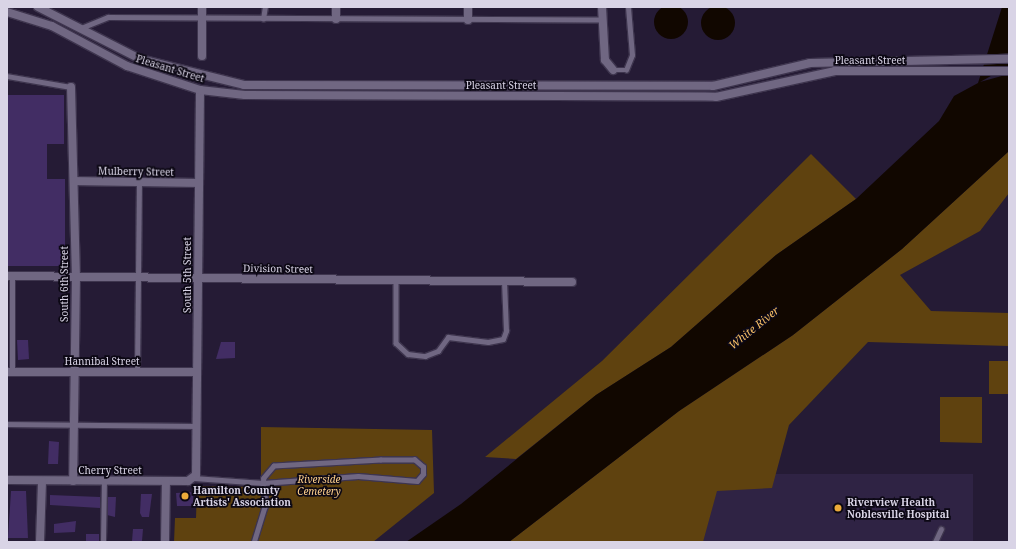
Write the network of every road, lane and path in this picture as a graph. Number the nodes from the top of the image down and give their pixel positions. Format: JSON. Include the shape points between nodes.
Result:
{"nodes":[{"id":1,"x":38,"y":7,"type":"edge"},
{"id":2,"x":202,"y":7,"type":"edge"},
{"id":3,"x":265,"y":7,"type":"edge"},
{"id":4,"x":336,"y":7,"type":"edge"},
{"id":5,"x":468,"y":7,"type":"edge"},
{"id":6,"x":602,"y":7,"type":"edge"},
{"id":7,"x":628,"y":7,"type":"edge"},
{"id":8,"x":7,"y":12,"type":"edge"},
{"id":9,"x":202,"y":18,"type":"junction"},
{"id":10,"x":263,"y":19,"type":"junction"},
{"id":11,"x":336,"y":19,"type":"junction"},
{"id":12,"x":468,"y":20,"type":"junction"},
{"id":13,"x":602,"y":20,"type":"junction"},
{"id":14,"x":81,"y":28,"type":"junction"},
{"id":15,"x":202,"y":56,"type":"dead end"},
{"id":16,"x":1009,"y":60,"type":"edge"},
{"id":17,"x":613,"y":70,"type":"joint"},
{"id":18,"x":1009,"y":71,"type":"edge"},
{"id":19,"x":7,"y":76,"type":"edge"},
{"id":20,"x":71,"y":87,"type":"joint"},
{"id":21,"x":200,"y":90,"type":"junction"},
{"id":22,"x":75,"y":181,"type":"junction"},
{"id":23,"x":139,"y":182,"type":"junction"},
{"id":24,"x":197,"y":183,"type":"junction"},
{"id":25,"x":10,"y":276,"type":"edge"},
{"id":26,"x":76,"y":276,"type":"junction"},
{"id":27,"x":138,"y":277,"type":"junction"},
{"id":28,"x":198,"y":278,"type":"junction"},
{"id":29,"x":396,"y":280,"type":"junction"},
{"id":30,"x":504,"y":282,"type":"junction"},
{"id":31,"x":572,"y":282,"type":"dead end"},
{"id":32,"x":9,"y":372,"type":"edge"},
{"id":33,"x":74,"y":372,"type":"junction"},
{"id":34,"x":138,"y":372,"type":"junction"},
{"id":35,"x":197,"y":372,"type":"junction"},
{"id":36,"x":7,"y":424,"type":"edge"},
{"id":37,"x":74,"y":425,"type":"junction"},
{"id":38,"x":196,"y":426,"type":"junction"},
{"id":39,"x":194,"y":478,"type":"junction"},
{"id":40,"x":7,"y":480,"type":"edge"},
{"id":41,"x":42,"y":481,"type":"junction"},
{"id":42,"x":73,"y":481,"type":"junction"},
{"id":43,"x":104,"y":481,"type":"junction"},
{"id":44,"x":166,"y":481,"type":"junction"},
{"id":45,"x":263,"y":484,"type":"junction"},
{"id":46,"x":941,"y":529,"type":"dead end"},
{"id":47,"x":40,"y":542,"type":"edge"},
{"id":48,"x":103,"y":542,"type":"edge"},
{"id":49,"x":165,"y":542,"type":"edge"},
{"id":50,"x":254,"y":542,"type":"edge"},
{"id":51,"x":935,"y":542,"type":"edge"}],
"edges":[{"from":1,"to":14,"type":"street","name":"Pleasant Street"},
{"from":2,"to":9,"type":"street"},
{"from":3,"to":10,"type":"lane"},
{"from":4,"to":11,"type":"street"},
{"from":5,"to":12,"type":"street"},
{"from":6,"to":13,"type":"street"},
{"from":7,"to":17,"type":"lane","via":[[632,55],[626,70]]},
{"from":8,"to":21,"type":"street","name":"Pleasant Street","via":[[52,26],[127,66]]},
{"from":9,"to":10,"type":"lane"},
{"from":9,"to":14,"type":"lane","via":[[108,17]]},
{"from":9,"to":15,"type":"street"},
{"from":10,"to":11,"type":"lane"},
{"from":11,"to":12,"type":"lane"},
{"from":12,"to":13,"type":"lane"},
{"from":13,"to":17,"type":"street","via":[[605,60]]},
{"from":14,"to":16,"type":"street","name":"Pleasant Street","via":[[140,59],[244,85],[713,86],[810,64],[855,60]]},
{"from":18,"to":21,"type":"street","name":"Pleasant Street","via":[[855,71],[811,75],[716,97],[245,95]]},
{"from":19,"to":20,"type":"lane"},
{"from":20,"to":22,"type":"street","name":"South 6th Street"},
{"from":21,"to":24,"type":"street","name":"South 5th Street"},
{"from":22,"to":23,"type":"street","name":"Mulberry Street"},
{"from":22,"to":26,"type":"street","name":"South 6th Street"},
{"from":23,"to":24,"type":"street","name":"Mulberry Street"},
{"from":23,"to":27,"type":"lane"},
{"from":24,"to":28,"type":"street","name":"South 5th Street"},
{"from":25,"to":26,"type":"street","name":"Division Street"},
{"from":25,"to":32,"type":"lane"},
{"from":26,"to":27,"type":"street","name":"Division Street"},
{"from":26,"to":33,"type":"street","name":"South 6th Street"},
{"from":27,"to":28,"type":"street","name":"Division Street"},
{"from":27,"to":34,"type":"lane"},
{"from":28,"to":29,"type":"street","name":"Division Street"},
{"from":28,"to":35,"type":"street","name":"South 5th Street"},
{"from":29,"to":30,"type":"street","name":"Division Street"},
{"from":29,"to":30,"type":"lane","via":[[396,343],[408,354],[425,356],[438,351],[448,337],[488,342],[503,339],[506,331]]},
{"from":30,"to":31,"type":"street","name":"Division Street"},
{"from":32,"to":33,"type":"street","name":"Hannibal Street"},
{"from":33,"to":34,"type":"street","name":"Hannibal Street"},
{"from":33,"to":37,"type":"street","name":"South 6th Street"},
{"from":34,"to":35,"type":"street","name":"Hannibal Street"},
{"from":35,"to":38,"type":"street","name":"South 5th Street"},
{"from":36,"to":37,"type":"lane"},
{"from":37,"to":38,"type":"lane"},
{"from":37,"to":42,"type":"street","name":"South 6th Street"},
{"from":38,"to":39,"type":"street","name":"South 5th Street","via":[[197,460]]},
{"from":39,"to":44,"type":"street","name":"Cherry Street"},
{"from":39,"to":45,"type":"lane"},
{"from":40,"to":41,"type":"street","name":"Cherry Street"},
{"from":41,"to":42,"type":"street","name":"Cherry Street"},
{"from":41,"to":47,"type":"street"},
{"from":42,"to":43,"type":"street","name":"Cherry Street"},
{"from":43,"to":44,"type":"street","name":"Cherry Street"},
{"from":43,"to":48,"type":"lane"},
{"from":44,"to":49,"type":"street"},
{"from":45,"to":45,"type":"lane","via":[[358,476],[417,481],[424,470],[414,460],[286,464],[267,472]]},
{"from":45,"to":50,"type":"lane","via":[[264,507]]},
{"from":46,"to":51,"type":"lane"}]}
